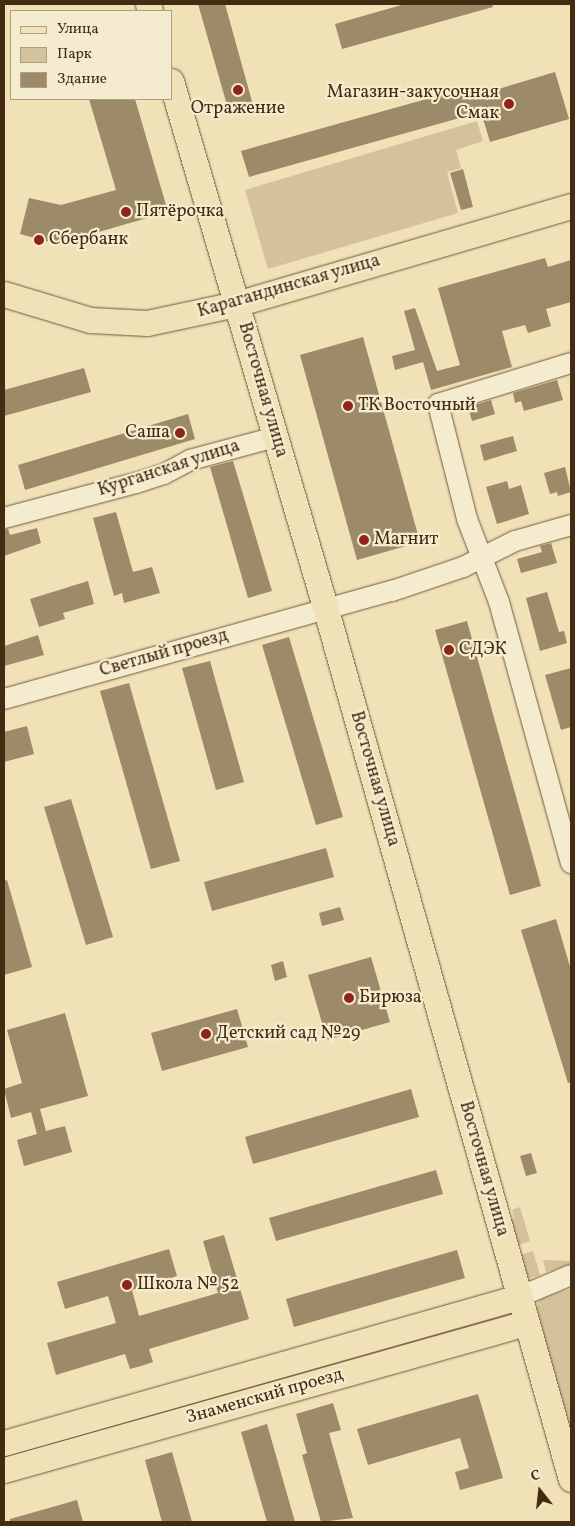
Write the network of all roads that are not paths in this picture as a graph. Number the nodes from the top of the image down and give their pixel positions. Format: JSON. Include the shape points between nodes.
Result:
{"nodes":[{"id":1,"x":172,"y":85,"type":"edge"},
{"id":2,"x":571,"y":206,"type":"edge"},
{"id":3,"x":4,"y":294,"type":"edge"},
{"id":4,"x":236,"y":304,"type":"junction"},
{"id":5,"x":571,"y":363,"type":"edge"},
{"id":6,"x":276,"y":437,"type":"junction"},
{"id":7,"x":4,"y":518,"type":"edge"},
{"id":8,"x":571,"y":525,"type":"edge"},
{"id":9,"x":480,"y":557,"type":"junction"},
{"id":10,"x":326,"y":610,"type":"junction"},
{"id":11,"x":4,"y":699,"type":"edge"},
{"id":12,"x":571,"y":863,"type":"edge"},
{"id":13,"x":571,"y":1275,"type":"edge"},
{"id":14,"x":519,"y":1297,"type":"junction"},
{"id":15,"x":526,"y":1323,"type":"junction"},
{"id":16,"x":366,"y":1341,"type":"junction"},
{"id":17,"x":373,"y":1366,"type":"junction"},
{"id":18,"x":207,"y":1386,"type":"junction"},
{"id":19,"x":214,"y":1411,"type":"junction"},
{"id":20,"x":4,"y":1443,"type":"edge"},
{"id":21,"x":4,"y":1470,"type":"edge"},
{"id":22,"x":571,"y":1478,"type":"edge"}],
"edges":[{"from":1,"to":4,"type":"main road","name":"Восточная улица"},
{"from":2,"to":4,"type":"main road","name":"Карагандинская улица"},
{"from":3,"to":4,"type":"main road","name":"Карагандинская улица","via":[[90,320],[115,323],[147,323]]},
{"from":4,"to":6,"type":"main road","name":"Восточная улица"},
{"from":5,"to":9,"type":"street","via":[[438,404],[464,510]]},
{"from":6,"to":7,"type":"street","name":"Курганская улица","via":[[190,460],[164,474],[136,483]]},
{"from":6,"to":10,"type":"main road","name":"Восточная улица"},
{"from":8,"to":9,"type":"street","name":"Светлый проезд","via":[[515,541]]},
{"from":9,"to":10,"type":"street","name":"Светлый проезд","via":[[442,575]]},
{"from":9,"to":12,"type":"street","via":[[499,602]]},
{"from":10,"to":11,"type":"street","name":"Светлый проезд"},
{"from":10,"to":14,"type":"main road","name":"Восточная улица"},
{"from":13,"to":14,"type":"street"},
{"from":14,"to":15,"type":"main road","name":"Восточная улица"},
{"from":14,"to":16,"type":"main road","name":"Знаменский проезд"},
{"from":15,"to":17,"type":"main road","name":"Знаменский проезд"},
{"from":15,"to":22,"type":"main road","name":"Восточная улица"},
{"from":16,"to":17,"type":"main road"},
{"from":16,"to":18,"type":"main road","name":"Знаменский проезд"},
{"from":17,"to":19,"type":"main road","name":"Знаменский проезд"},
{"from":18,"to":19,"type":"main road"},
{"from":18,"to":20,"type":"main road","name":"Знаменский проезд"},
{"from":19,"to":21,"type":"main road","name":"Знаменский проезд"}]}
